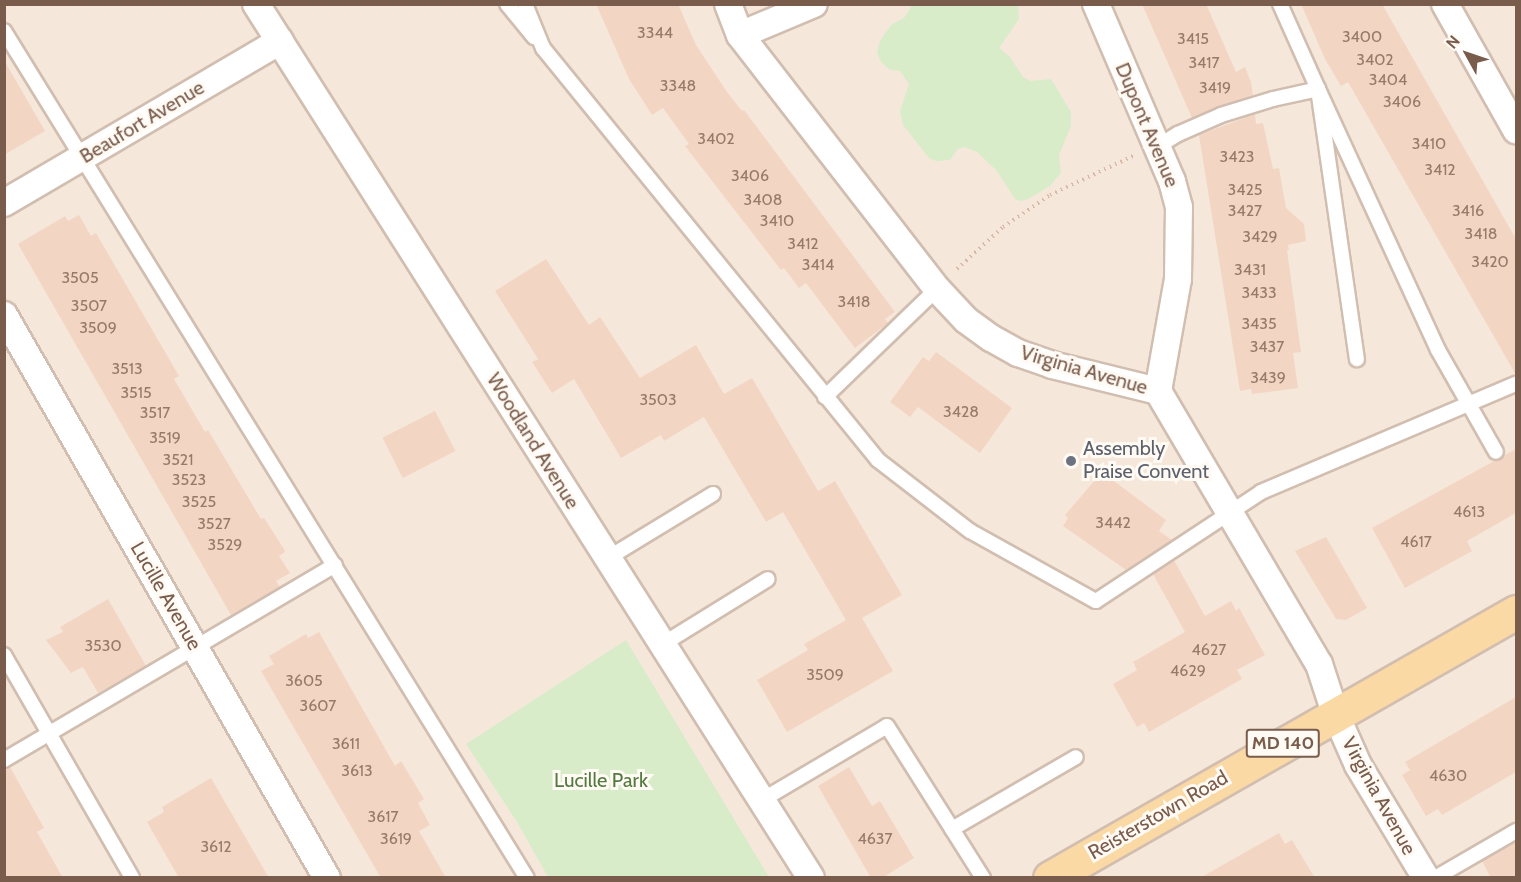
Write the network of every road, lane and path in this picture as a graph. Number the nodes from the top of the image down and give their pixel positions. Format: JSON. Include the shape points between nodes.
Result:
{"nodes":[{"id":1,"x":256,"y":4,"type":"edge"},
{"id":2,"x":507,"y":4,"type":"edge"},
{"id":3,"x":525,"y":4,"type":"edge"},
{"id":4,"x":728,"y":4,"type":"edge"},
{"id":5,"x":814,"y":4,"type":"edge"},
{"id":6,"x":1096,"y":4,"type":"edge"},
{"id":7,"x":1280,"y":4,"type":"edge"},
{"id":8,"x":1445,"y":4,"type":"edge"},
{"id":9,"x":4,"y":31,"type":"edge"},
{"id":10,"x":740,"y":35,"type":"junction"},
{"id":11,"x":280,"y":41,"type":"junction"},
{"id":12,"x":543,"y":48,"type":"junction"},
{"id":13,"x":1318,"y":89,"type":"junction"},
{"id":14,"x":1516,"y":130,"type":"edge"},
{"id":15,"x":1158,"y":147,"type":"junction"},
{"id":16,"x":84,"y":156,"type":"junction"},
{"id":17,"x":4,"y":203,"type":"edge"},
{"id":18,"x":937,"y":289,"type":"junction"},
{"id":19,"x":4,"y":315,"type":"edge"},
{"id":20,"x":1357,"y":359,"type":"dead end"},
{"id":21,"x":1516,"y":384,"type":"edge"},
{"id":22,"x":1158,"y":391,"type":"junction"},
{"id":23,"x":825,"y":397,"type":"junction"},
{"id":24,"x":1468,"y":404,"type":"junction"},
{"id":25,"x":1496,"y":452,"type":"dead end"},
{"id":26,"x":713,"y":494,"type":"dead end"},
{"id":27,"x":1231,"y":511,"type":"junction"},
{"id":28,"x":608,"y":558,"type":"junction"},
{"id":29,"x":335,"y":565,"type":"junction"},
{"id":30,"x":768,"y":579,"type":"dead end"},
{"id":31,"x":1516,"y":612,"type":"edge"},
{"id":32,"x":663,"y":644,"type":"junction"},
{"id":33,"x":196,"y":649,"type":"junction"},
{"id":34,"x":4,"y":655,"type":"edge"},
{"id":35,"x":1335,"y":713,"type":"junction"},
{"id":36,"x":50,"y":733,"type":"junction"},
{"id":37,"x":1076,"y":757,"type":"dead end"},
{"id":38,"x":4,"y":760,"type":"edge"},
{"id":39,"x":762,"y":800,"type":"junction"},
{"id":40,"x":952,"y":829,"type":"junction"},
{"id":41,"x":1516,"y":831,"type":"edge"},
{"id":42,"x":132,"y":878,"type":"edge"},
{"id":43,"x":327,"y":878,"type":"edge"},
{"id":44,"x":527,"y":878,"type":"edge"},
{"id":45,"x":811,"y":878,"type":"edge"},
{"id":46,"x":983,"y":878,"type":"edge"},
{"id":47,"x":1050,"y":878,"type":"edge"},
{"id":48,"x":1425,"y":878,"type":"edge"},
{"id":49,"x":1435,"y":878,"type":"edge"}],
"edges":[{"from":1,"to":11,"type":"street","name":"Woodland Avenue"},
{"from":2,"to":12,"type":"lane"},
{"from":3,"to":12,"type":"lane"},
{"from":4,"to":10,"type":"street","name":"Virginia Avenue"},
{"from":5,"to":10,"type":"street"},
{"from":6,"to":15,"type":"street","name":"Dupont Avenue"},
{"from":7,"to":13,"type":"lane"},
{"from":8,"to":14,"type":"street"},
{"from":9,"to":16,"type":"lane"},
{"from":10,"to":18,"type":"street","name":"Virginia Avenue"},
{"from":11,"to":16,"type":"street","name":"Beaufort Avenue"},
{"from":11,"to":28,"type":"street","name":"Woodland Avenue"},
{"from":12,"to":23,"type":"lane"},
{"from":13,"to":15,"type":"lane","via":[[1221,115]]},
{"from":13,"to":20,"type":"lane"},
{"from":13,"to":24,"type":"lane","via":[[1438,350]]},
{"from":15,"to":18,"type":"path","via":[[1085,177],[1026,210],[987,240]]},
{"from":15,"to":22,"type":"street","name":"Dupont Avenue","via":[[1179,207],[1180,242],[1178,279]]},
{"from":16,"to":17,"type":"street","name":"Beaufort Avenue"},
{"from":16,"to":29,"type":"lane"},
{"from":18,"to":22,"type":"street","name":"Virginia Avenue","via":[[966,320],[1018,353]]},
{"from":18,"to":23,"type":"lane"},
{"from":19,"to":33,"type":"street","name":"Lucille Avenue"},
{"from":21,"to":24,"type":"lane"},
{"from":22,"to":27,"type":"street","name":"Virginia Avenue"},
{"from":23,"to":27,"type":"lane","via":[[878,460],[936,506],[970,531],[1096,601]]},
{"from":24,"to":25,"type":"lane"},
{"from":24,"to":27,"type":"lane","via":[[1262,492]]},
{"from":26,"to":28,"type":"lane"},
{"from":27,"to":35,"type":"street","name":"Virginia Avenue","via":[[1319,664]]},
{"from":28,"to":32,"type":"street","name":"Woodland Avenue"},
{"from":29,"to":33,"type":"lane"},
{"from":29,"to":44,"type":"lane"},
{"from":30,"to":32,"type":"lane"},
{"from":31,"to":35,"type":"main road","name":"Reisterstown Road","number":"MD 140"},
{"from":32,"to":39,"type":"street","name":"Woodland Avenue"},
{"from":33,"to":36,"type":"lane"},
{"from":33,"to":43,"type":"street","name":"Lucille Avenue"},
{"from":34,"to":36,"type":"lane"},
{"from":35,"to":47,"type":"main road","name":"Reisterstown Road","number":"MD 140"},
{"from":35,"to":48,"type":"street","name":"Virginia Avenue","via":[[1358,765]]},
{"from":36,"to":38,"type":"lane"},
{"from":36,"to":42,"type":"lane"},
{"from":37,"to":40,"type":"lane"},
{"from":39,"to":40,"type":"lane","via":[[887,726]]},
{"from":39,"to":45,"type":"street","name":"Woodland Avenue"},
{"from":40,"to":46,"type":"lane"},
{"from":41,"to":49,"type":"lane"}]}
